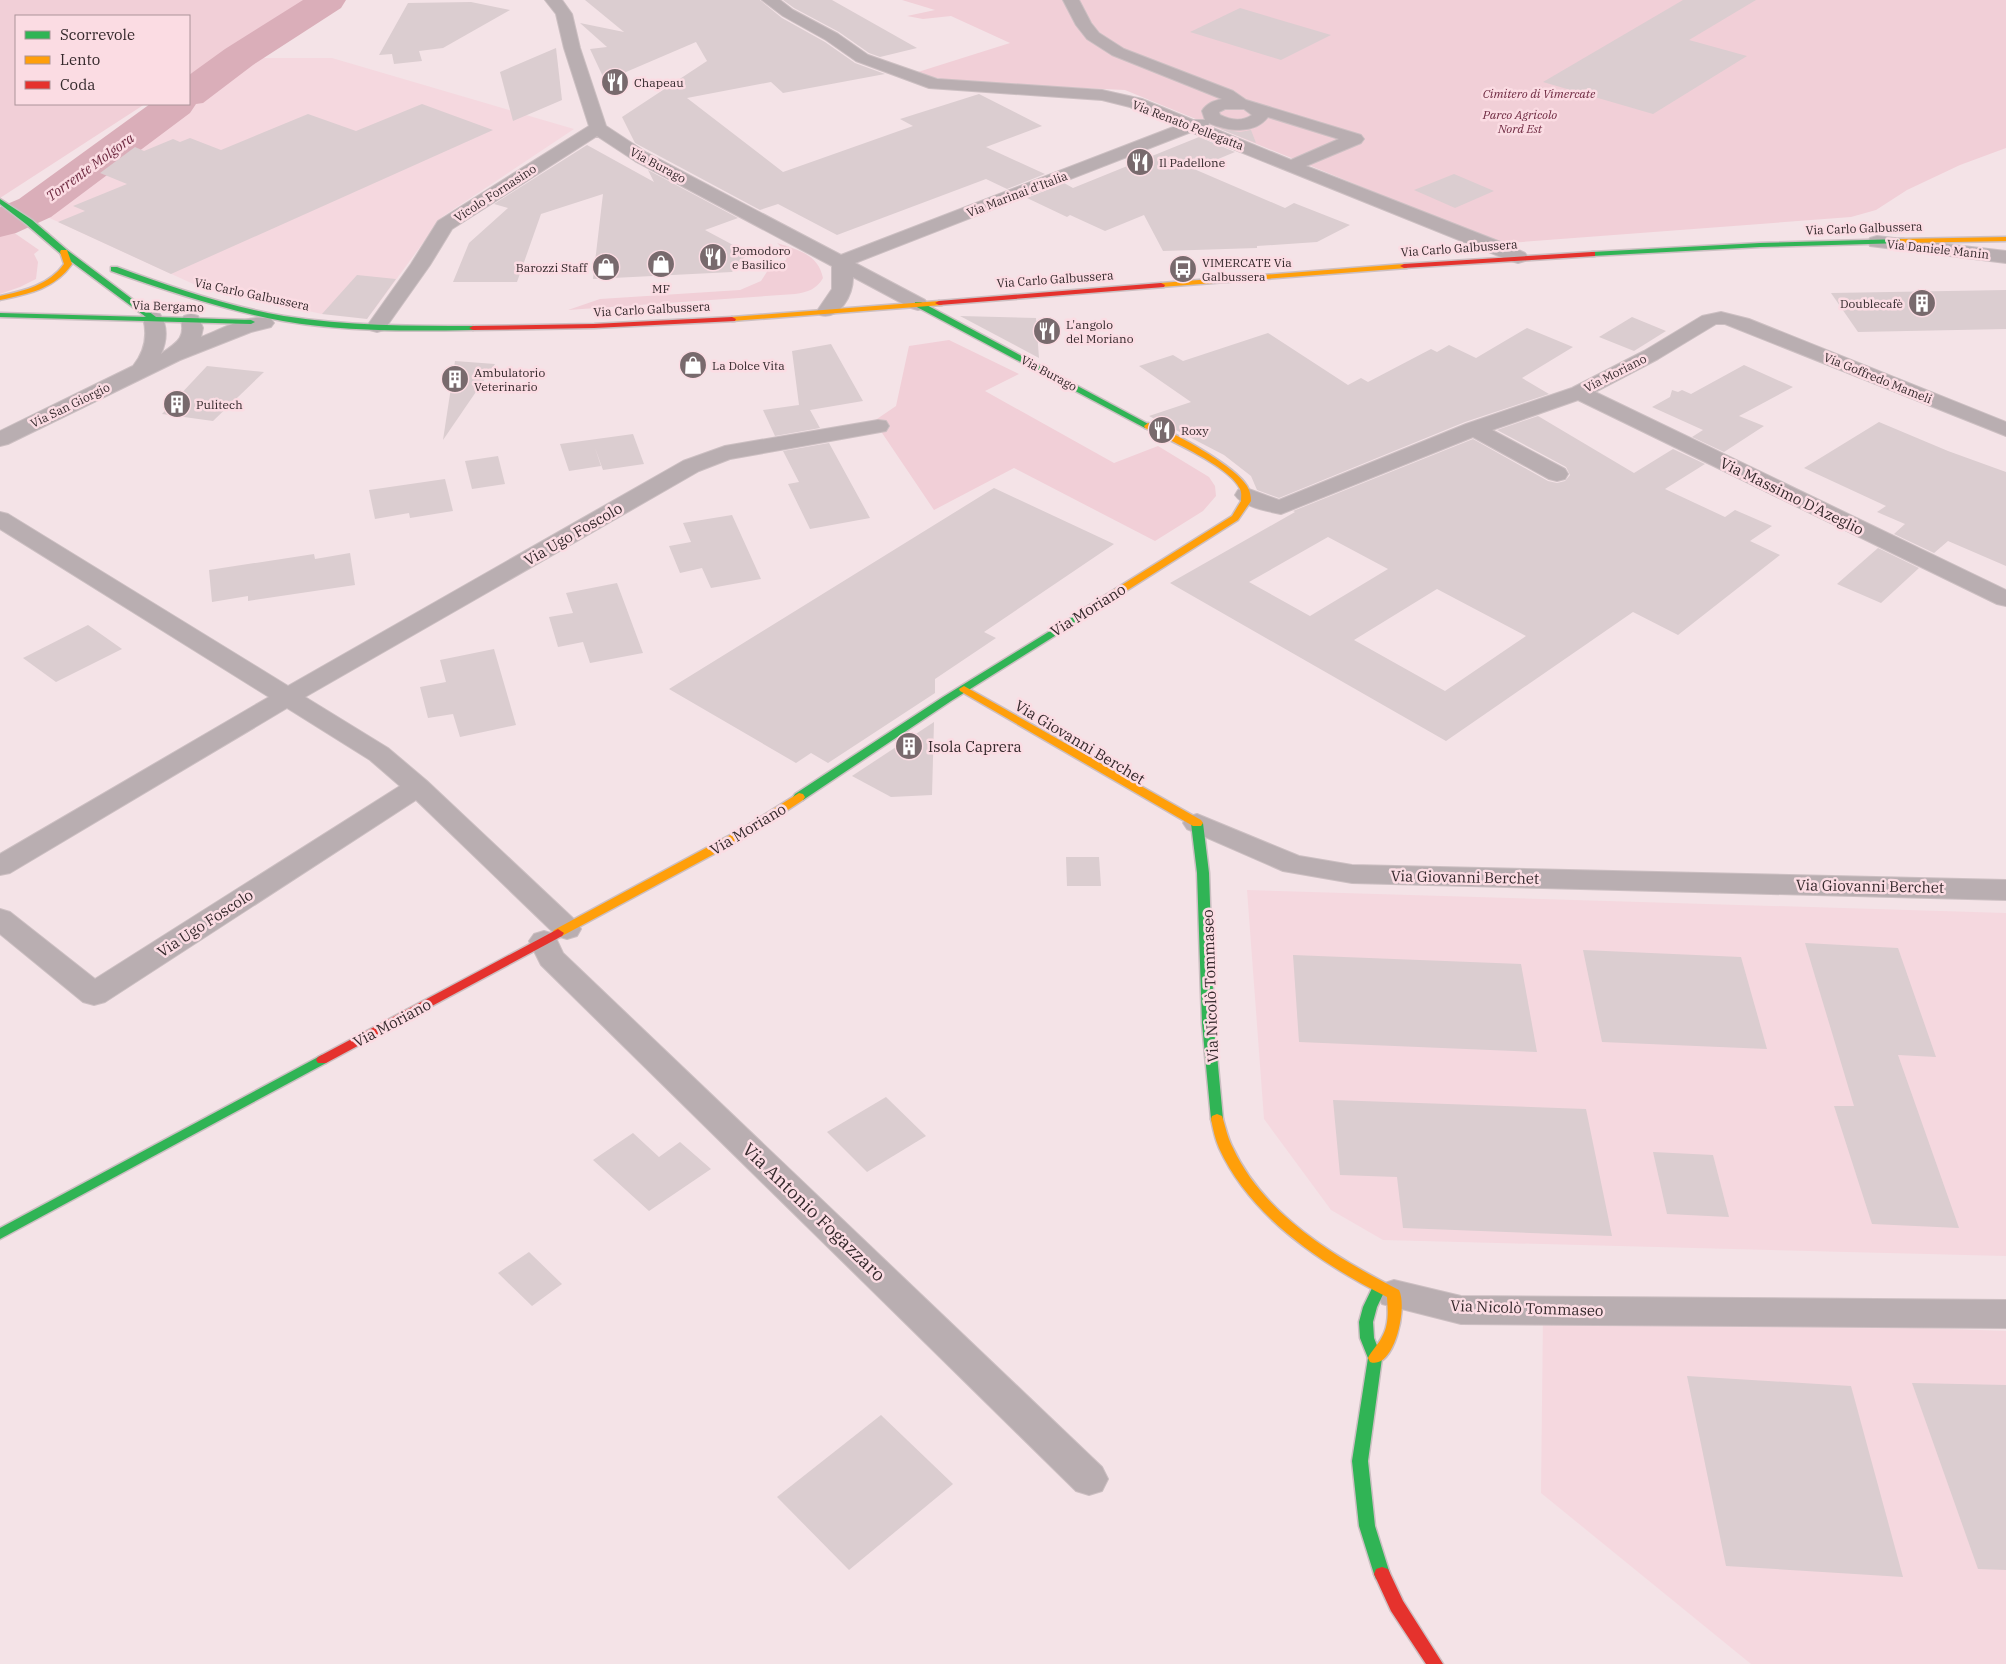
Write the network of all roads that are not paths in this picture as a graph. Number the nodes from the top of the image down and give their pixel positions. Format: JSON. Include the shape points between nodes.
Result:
{"nodes":[{"id":1,"x":553,"y":0,"type":"edge"},
{"id":2,"x":770,"y":0,"type":"edge"},
{"id":3,"x":1070,"y":0,"type":"edge"},
{"id":4,"x":1158,"y":69,"type":"junction"},
{"id":5,"x":1141,"y":77,"type":"dead end"},
{"id":6,"x":1123,"y":85,"type":"dead end"},
{"id":7,"x":1102,"y":95,"type":"junction"},
{"id":8,"x":1241,"y":104,"type":"junction"},
{"id":9,"x":1259,"y":110,"type":"junction"},
{"id":10,"x":1217,"y":120,"type":"junction"},
{"id":11,"x":1193,"y":125,"type":"junction"},
{"id":12,"x":598,"y":128,"type":"junction"},
{"id":13,"x":1291,"y":166,"type":"junction"},
{"id":14,"x":0,"y":201,"type":"edge"},
{"id":15,"x":30,"y":222,"type":"junction"},
{"id":16,"x":2006,"y":239,"type":"edge"},
{"id":17,"x":1871,"y":242,"type":"junction"},
{"id":18,"x":64,"y":252,"type":"junction"},
{"id":19,"x":85,"y":254,"type":"dead end"},
{"id":20,"x":1518,"y":257,"type":"junction"},
{"id":21,"x":2006,"y":257,"type":"edge"},
{"id":22,"x":100,"y":262,"type":"dead end"},
{"id":23,"x":841,"y":262,"type":"junction"},
{"id":24,"x":114,"y":269,"type":"junction"},
{"id":25,"x":0,"y":298,"type":"edge"},
{"id":26,"x":918,"y":304,"type":"junction"},
{"id":27,"x":183,"y":311,"type":"junction"},
{"id":28,"x":826,"y":311,"type":"junction"},
{"id":29,"x":0,"y":314,"type":"edge"},
{"id":30,"x":153,"y":318,"type":"junction"},
{"id":31,"x":264,"y":323,"type":"junction"},
{"id":32,"x":335,"y":325,"type":"junction"},
{"id":33,"x":377,"y":326,"type":"junction"},
{"id":34,"x":1750,"y":326,"type":"joint"},
{"id":35,"x":168,"y":358,"type":"junction"},
{"id":36,"x":140,"y":370,"type":"junction"},
{"id":37,"x":1579,"y":392,"type":"junction"},
{"id":38,"x":878,"y":426,"type":"dead end"},
{"id":39,"x":1474,"y":429,"type":"junction"},
{"id":40,"x":2006,"y":430,"type":"edge"},
{"id":41,"x":0,"y":439,"type":"edge"},
{"id":42,"x":1558,"y":474,"type":"dead end"},
{"id":43,"x":1246,"y":495,"type":"junction"},
{"id":44,"x":0,"y":519,"type":"edge"},
{"id":45,"x":2006,"y":599,"type":"edge"},
{"id":46,"x":964,"y":689,"type":"junction"},
{"id":47,"x":288,"y":697,"type":"junction"},
{"id":48,"x":1143,"y":778,"type":"dead end"},
{"id":49,"x":418,"y":787,"type":"junction"},
{"id":50,"x":1197,"y":823,"type":"junction"},
{"id":51,"x":0,"y":866,"type":"edge"},
{"id":52,"x":2006,"y":890,"type":"edge"},
{"id":53,"x":0,"y":919,"type":"edge"},
{"id":54,"x":556,"y":935,"type":"junction"},
{"id":55,"x":0,"y":1234,"type":"edge"},
{"id":56,"x":1387,"y":1291,"type":"junction"},
{"id":57,"x":2006,"y":1314,"type":"edge"},
{"id":58,"x":1374,"y":1358,"type":"junction"},
{"id":59,"x":1089,"y":1479,"type":"dead end"},
{"id":60,"x":1435,"y":1664,"type":"edge"}],
"edges":[{"from":1,"to":12,"type":"street","via":[[564,14]]},
{"from":2,"to":7,"type":"street","name":"Via Renato Pellegatta","via":[[862,58],[934,84]]},
{"from":3,"to":4,"type":"street","via":[[1093,36],[1118,52]]},
{"from":4,"to":5,"type":"street"},
{"from":4,"to":8,"type":"street","via":[[1227,95]]},
{"from":6,"to":7,"type":"street"},
{"from":7,"to":11,"type":"street","name":"Via Renato Pellegatta","via":[[1136,103]]},
{"from":8,"to":9,"type":"street"},
{"from":8,"to":10,"type":"street","via":[[1212,108],[1209,114]]},
{"from":9,"to":10,"type":"street","name":"Via Marinai d'Italia","via":[[1261,116],[1254,122],[1231,124]]},
{"from":9,"to":13,"type":"street","via":[[1355,139]]},
{"from":10,"to":11,"type":"street","name":"Via Marinai d'Italia"},
{"from":11,"to":13,"type":"street","name":"Via Renato Pellegatta"},
{"from":11,"to":23,"type":"street","name":"Via Marinai d'Italia"},
{"from":12,"to":23,"type":"street","name":"Via Burago","via":[[640,156]]},
{"from":12,"to":33,"type":"street","name":"Vicolo Fornasino","via":[[445,225]]},
{"from":13,"to":20,"type":"street","name":"Via Renato Pellegatta"},
{"from":14,"to":15,"type":"street"},
{"from":15,"to":18,"type":"street"},
{"from":15,"to":19,"type":"street"},
{"from":16,"to":17,"type":"street","name":"Via Carlo Galbussera"},
{"from":17,"to":20,"type":"street","name":"Via Carlo Galbussera"},
{"from":17,"to":21,"type":"street","name":"Via Daniele Manin"},
{"from":18,"to":25,"type":"street","via":[[68,264],[62,274],[38,287]]},
{"from":18,"to":30,"type":"street"},
{"from":20,"to":26,"type":"street","name":"Via Carlo Galbussera"},
{"from":22,"to":24,"type":"street","name":"Via Carlo Galbussera"},
{"from":23,"to":26,"type":"street","name":"Via Burago"},
{"from":23,"to":28,"type":"street","via":[[843,287],[837,300]]},
{"from":24,"to":27,"type":"street","name":"Via Carlo Galbussera"},
{"from":24,"to":32,"type":"street","name":"Via Carlo Galbussera","via":[[200,298],[267,314]]},
{"from":26,"to":28,"type":"street","name":"Via Carlo Galbussera"},
{"from":26,"to":43,"type":"street","name":"Via Burago","via":[[1215,462],[1236,477]]},
{"from":27,"to":30,"type":"street","name":"Via Bergamo"},
{"from":27,"to":31,"type":"street","name":"Via Bergamo"},
{"from":27,"to":35,"type":"street","name":"Via San Giorgio","via":[[193,328],[192,339]]},
{"from":28,"to":33,"type":"street","name":"Via Carlo Galbussera","via":[[638,325],[527,329]]},
{"from":29,"to":30,"type":"street","name":"Via Bergamo"},
{"from":30,"to":36,"type":"street","via":[[157,340],[152,354]]},
{"from":31,"to":32,"type":"street","name":"Via Bergamo"},
{"from":31,"to":35,"type":"street","name":"Via San Giorgio"},
{"from":32,"to":33,"type":"street","name":"Via Carlo Galbussera"},
{"from":34,"to":37,"type":"street","name":"Via Moriano","via":[[1729,318],[1712,319]]},
{"from":34,"to":40,"type":"street","name":"Via Goffredo Mameli"},
{"from":35,"to":36,"type":"street","name":"Via San Giorgio"},
{"from":36,"to":41,"type":"street","name":"Via San Giorgio"},
{"from":37,"to":39,"type":"street","name":"Via Moriano"},
{"from":37,"to":45,"type":"street","name":"Via Massimo D'Azeglio"},
{"from":38,"to":47,"type":"street","name":"Via Ugo Foscolo","via":[[725,453],[691,466]]},
{"from":39,"to":42,"type":"street"},
{"from":39,"to":43,"type":"street","name":"Via Moriano","via":[[1281,507]]},
{"from":43,"to":46,"type":"street","name":"Via Moriano","via":[[1245,507],[1235,518],[980,683]]},
{"from":44,"to":47,"type":"street"},
{"from":46,"to":50,"type":"street"},
{"from":46,"to":54,"type":"street","name":"Via Moriano","via":[[749,830]]},
{"from":47,"to":49,"type":"street","via":[[380,754]]},
{"from":47,"to":51,"type":"street","name":"Via Ugo Foscolo"},
{"from":48,"to":50,"type":"street","name":"Via Giovanni Berchet","via":[[1176,802]]},
{"from":49,"to":53,"type":"street","name":"Via Ugo Foscolo","via":[[94,994]]},
{"from":49,"to":54,"type":"street"},
{"from":50,"to":52,"type":"street","name":"Via Giovanni Berchet","via":[[1293,864],[1352,874]]},
{"from":50,"to":56,"type":"street","name":"Via Nicolò Tommaseo","via":[[1206,904],[1208,1023],[1220,1132],[1246,1180],[1273,1211],[1328,1257]]},
{"from":54,"to":55,"type":"street","name":"Via Moriano"},
{"from":54,"to":59,"type":"street","name":"Via Antonio Fogazzaro","via":[[551,958]]},
{"from":56,"to":57,"type":"street","name":"Via Nicolò Tommaseo","via":[[1461,1310]]},
{"from":56,"to":58,"type":"street","via":[[1396,1313],[1395,1330]]},
{"from":56,"to":58,"type":"street","via":[[1364,1322]]},
{"from":58,"to":60,"type":"street","via":[[1360,1460],[1367,1526],[1377,1562],[1397,1606]]}]}
